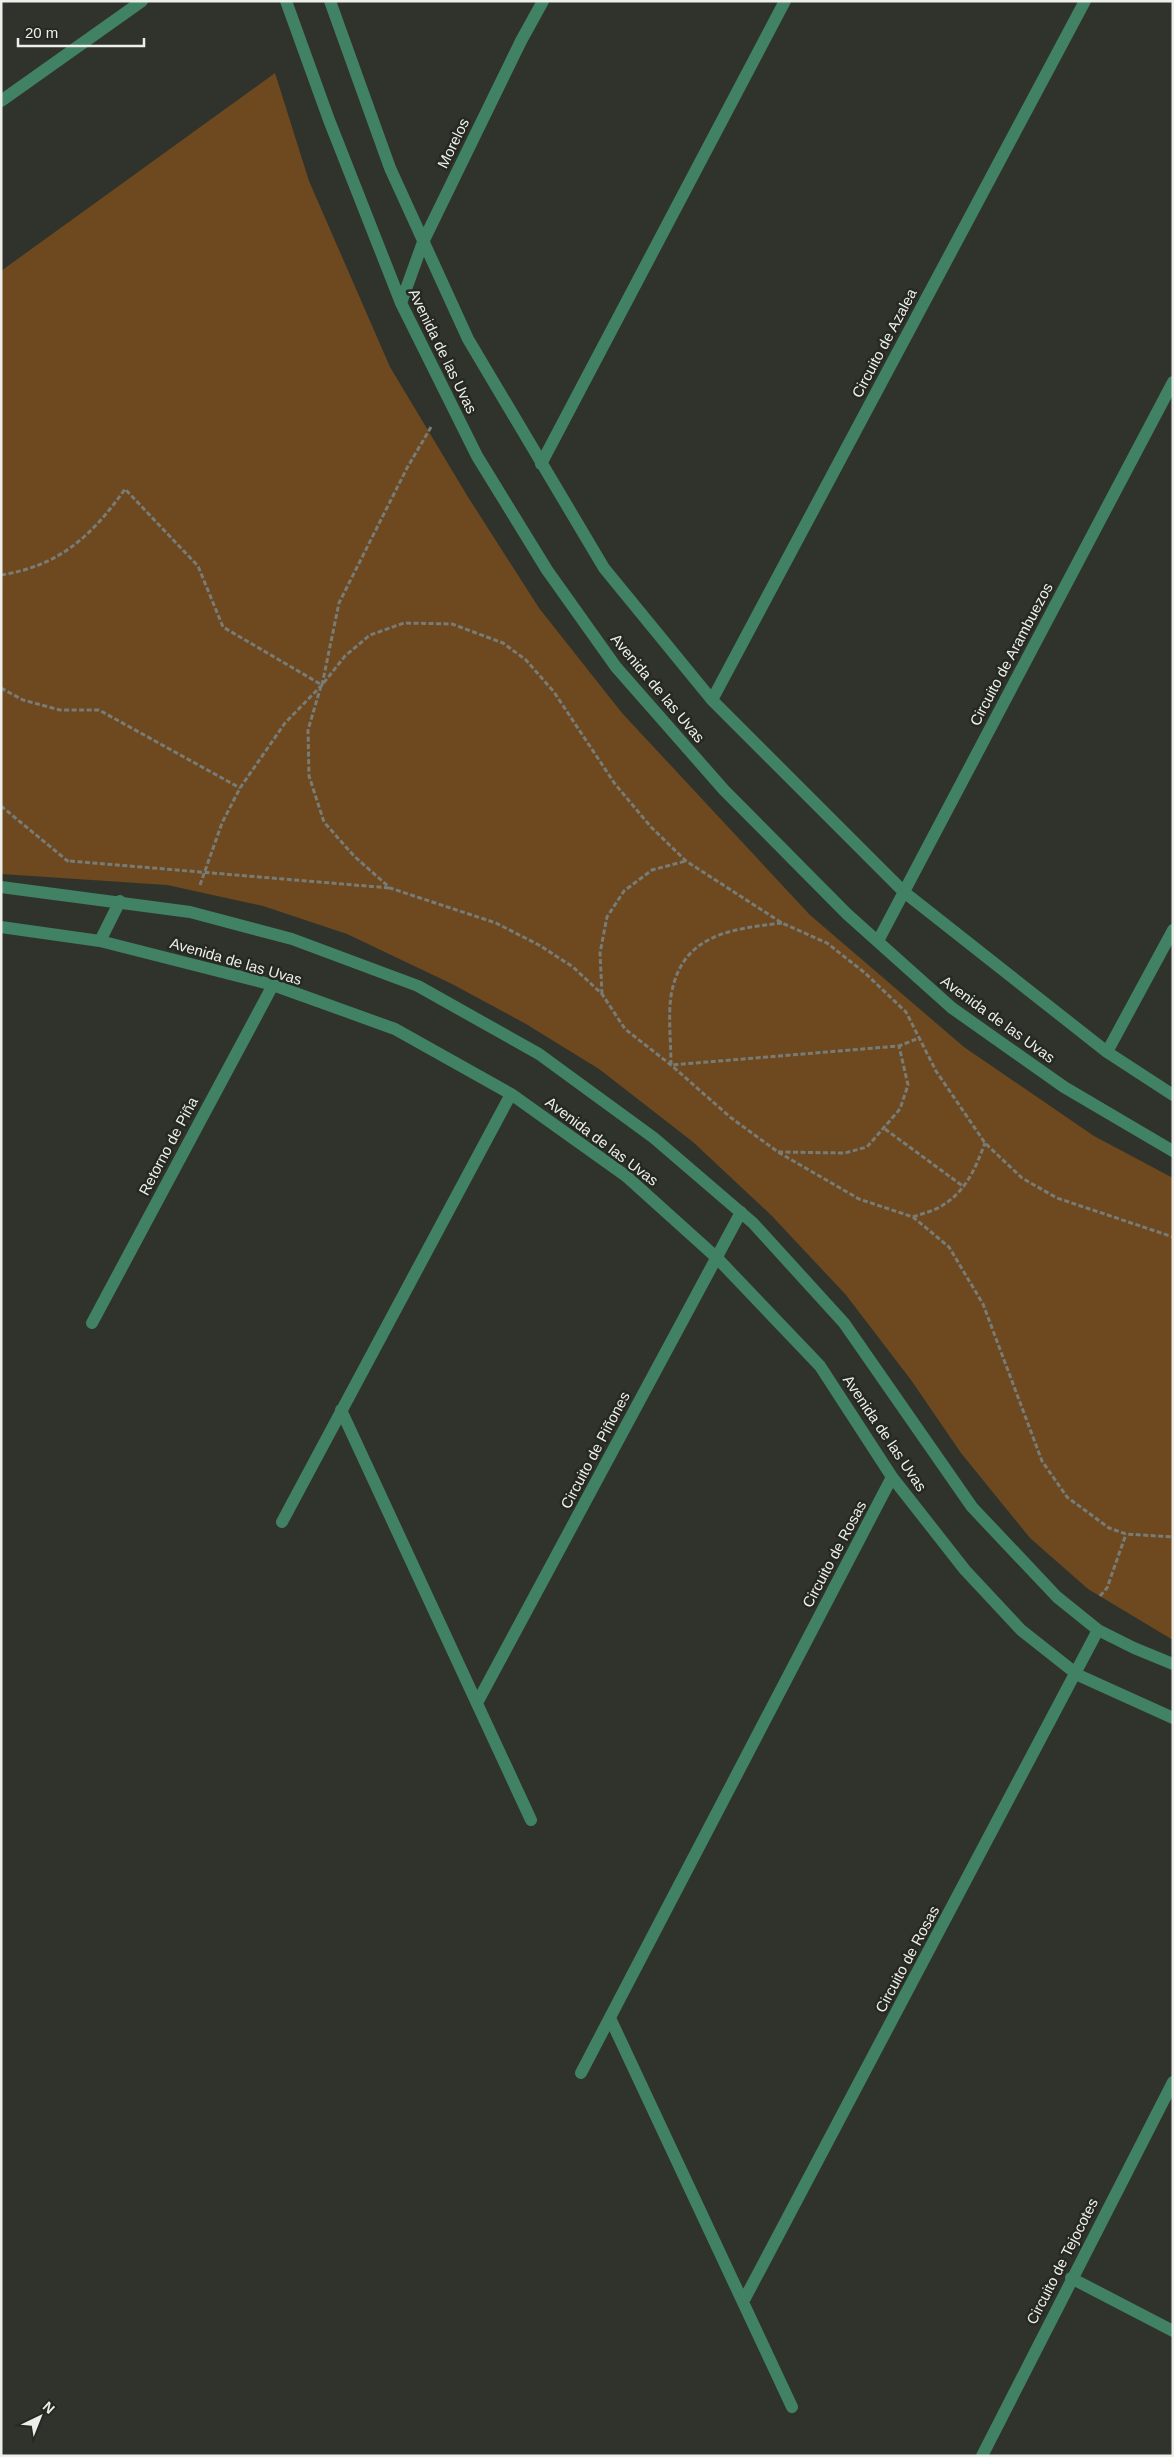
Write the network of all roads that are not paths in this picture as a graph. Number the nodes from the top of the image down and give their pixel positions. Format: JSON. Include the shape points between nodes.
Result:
{"nodes":[{"id":1,"x":142,"y":1,"type":"edge"},
{"id":2,"x":286,"y":1,"type":"edge"},
{"id":3,"x":330,"y":1,"type":"edge"},
{"id":4,"x":543,"y":1,"type":"edge"},
{"id":5,"x":785,"y":1,"type":"edge"},
{"id":6,"x":1085,"y":1,"type":"edge"},
{"id":7,"x":1,"y":101,"type":"edge"},
{"id":8,"x":423,"y":242,"type":"junction"},
{"id":9,"x":401,"y":303,"type":"junction"},
{"id":10,"x":1173,"y":382,"type":"edge"},
{"id":11,"x":541,"y":464,"type":"junction"},
{"id":12,"x":712,"y":700,"type":"junction"},
{"id":13,"x":1,"y":887,"type":"edge"},
{"id":14,"x":904,"y":892,"type":"junction"},
{"id":15,"x":120,"y":901,"type":"junction"},
{"id":16,"x":1,"y":927,"type":"edge"},
{"id":17,"x":1173,"y":930,"type":"edge"},
{"id":18,"x":100,"y":941,"type":"junction"},
{"id":19,"x":878,"y":941,"type":"junction"},
{"id":20,"x":273,"y":985,"type":"junction"},
{"id":21,"x":1107,"y":1052,"type":"junction"},
{"id":22,"x":511,"y":1094,"type":"junction"},
{"id":23,"x":1173,"y":1095,"type":"edge"},
{"id":24,"x":1173,"y":1151,"type":"edge"},
{"id":25,"x":741,"y":1212,"type":"junction"},
{"id":26,"x":717,"y":1258,"type":"junction"},
{"id":27,"x":92,"y":1324,"type":"dead end"},
{"id":28,"x":342,"y":1410,"type":"junction"},
{"id":29,"x":892,"y":1477,"type":"junction"},
{"id":30,"x":282,"y":1522,"type":"dead end"},
{"id":31,"x":1098,"y":1630,"type":"junction"},
{"id":32,"x":1173,"y":1664,"type":"edge"},
{"id":33,"x":1076,"y":1673,"type":"junction"},
{"id":34,"x":477,"y":1704,"type":"junction"},
{"id":35,"x":1173,"y":1718,"type":"edge"},
{"id":36,"x":531,"y":1820,"type":"dead end"},
{"id":37,"x":610,"y":2018,"type":"junction"},
{"id":38,"x":581,"y":2073,"type":"dead end"},
{"id":39,"x":1173,"y":2082,"type":"edge"},
{"id":40,"x":1071,"y":2278,"type":"junction"},
{"id":41,"x":744,"y":2302,"type":"junction"},
{"id":42,"x":1173,"y":2331,"type":"edge"},
{"id":43,"x":792,"y":2407,"type":"dead end"},
{"id":44,"x":982,"y":2456,"type":"edge"}],
"edges":[{"from":1,"to":7,"type":"street"},
{"from":2,"to":9,"type":"street","name":"Avenida de las Uvas"},
{"from":3,"to":8,"type":"street","name":"Avenida de las Uvas","via":[[390,168]]},
{"from":4,"to":8,"type":"street","name":"Morelos","via":[[520,41]]},
{"from":5,"to":11,"type":"street"},
{"from":6,"to":12,"type":"street","name":"Circuito de Azalea"},
{"from":8,"to":9,"type":"street","name":"Morelos"},
{"from":8,"to":11,"type":"street","name":"Avenida de las Uvas","via":[[468,339]]},
{"from":9,"to":19,"type":"street","name":"Avenida de las Uvas","via":[[477,456],[547,570],[616,667],[724,790]]},
{"from":10,"to":14,"type":"street","name":"Circuito de Arambuezos"},
{"from":11,"to":12,"type":"street","name":"Avenida de las Uvas","via":[[604,568]]},
{"from":12,"to":14,"type":"street","name":"Avenida de las Uvas"},
{"from":13,"to":15,"type":"street","name":"Avenida de las Uvas"},
{"from":14,"to":19,"type":"street","name":"Circuito de Arambuezos"},
{"from":14,"to":21,"type":"street","name":"Avenida de las Uvas"},
{"from":15,"to":18,"type":"street"},
{"from":15,"to":25,"type":"street","name":"Avenida de las Uvas","via":[[190,912],[292,939],[418,986],[539,1054],[654,1138]]},
{"from":16,"to":18,"type":"street","name":"Avenida de las Uvas"},
{"from":17,"to":21,"type":"street"},
{"from":18,"to":20,"type":"street","name":"Avenida de las Uvas"},
{"from":19,"to":24,"type":"street","name":"Avenida de las Uvas","via":[[952,1008],[1064,1087]]},
{"from":20,"to":22,"type":"street","name":"Avenida de las Uvas","via":[[395,1029]]},
{"from":20,"to":27,"type":"street","name":"Retorno de Piña"},
{"from":21,"to":23,"type":"street","name":"Avenida de las Uvas"},
{"from":22,"to":26,"type":"street","name":"Avenida de las Uvas","via":[[626,1176]]},
{"from":22,"to":28,"type":"street"},
{"from":25,"to":26,"type":"street","name":"Circuito de Piñones"},
{"from":25,"to":31,"type":"street","name":"Avenida de las Uvas","via":[[844,1323],[972,1506],[1057,1597]]},
{"from":26,"to":29,"type":"street","name":"Avenida de las Uvas","via":[[820,1366]]},
{"from":26,"to":34,"type":"street","name":"Circuito de Piñones"},
{"from":28,"to":30,"type":"street"},
{"from":28,"to":34,"type":"street"},
{"from":29,"to":33,"type":"street","name":"Avenida de las Uvas","via":[[966,1570],[1021,1630]]},
{"from":29,"to":37,"type":"street","name":"Circuito de Rosas"},
{"from":31,"to":32,"type":"street","name":"Avenida de las Uvas"},
{"from":31,"to":33,"type":"street","name":"Circuito de Rosas"},
{"from":33,"to":35,"type":"street","name":"Avenida de las Uvas"},
{"from":33,"to":41,"type":"street","name":"Circuito de Rosas"},
{"from":34,"to":36,"type":"street"},
{"from":37,"to":38,"type":"street","name":"Circuito de Rosas"},
{"from":37,"to":41,"type":"street"},
{"from":39,"to":40,"type":"street","name":"Circuito de Tejocotes"},
{"from":40,"to":42,"type":"street"},
{"from":40,"to":44,"type":"street","name":"Circuito de Tejocotes"},
{"from":41,"to":43,"type":"street"}]}
